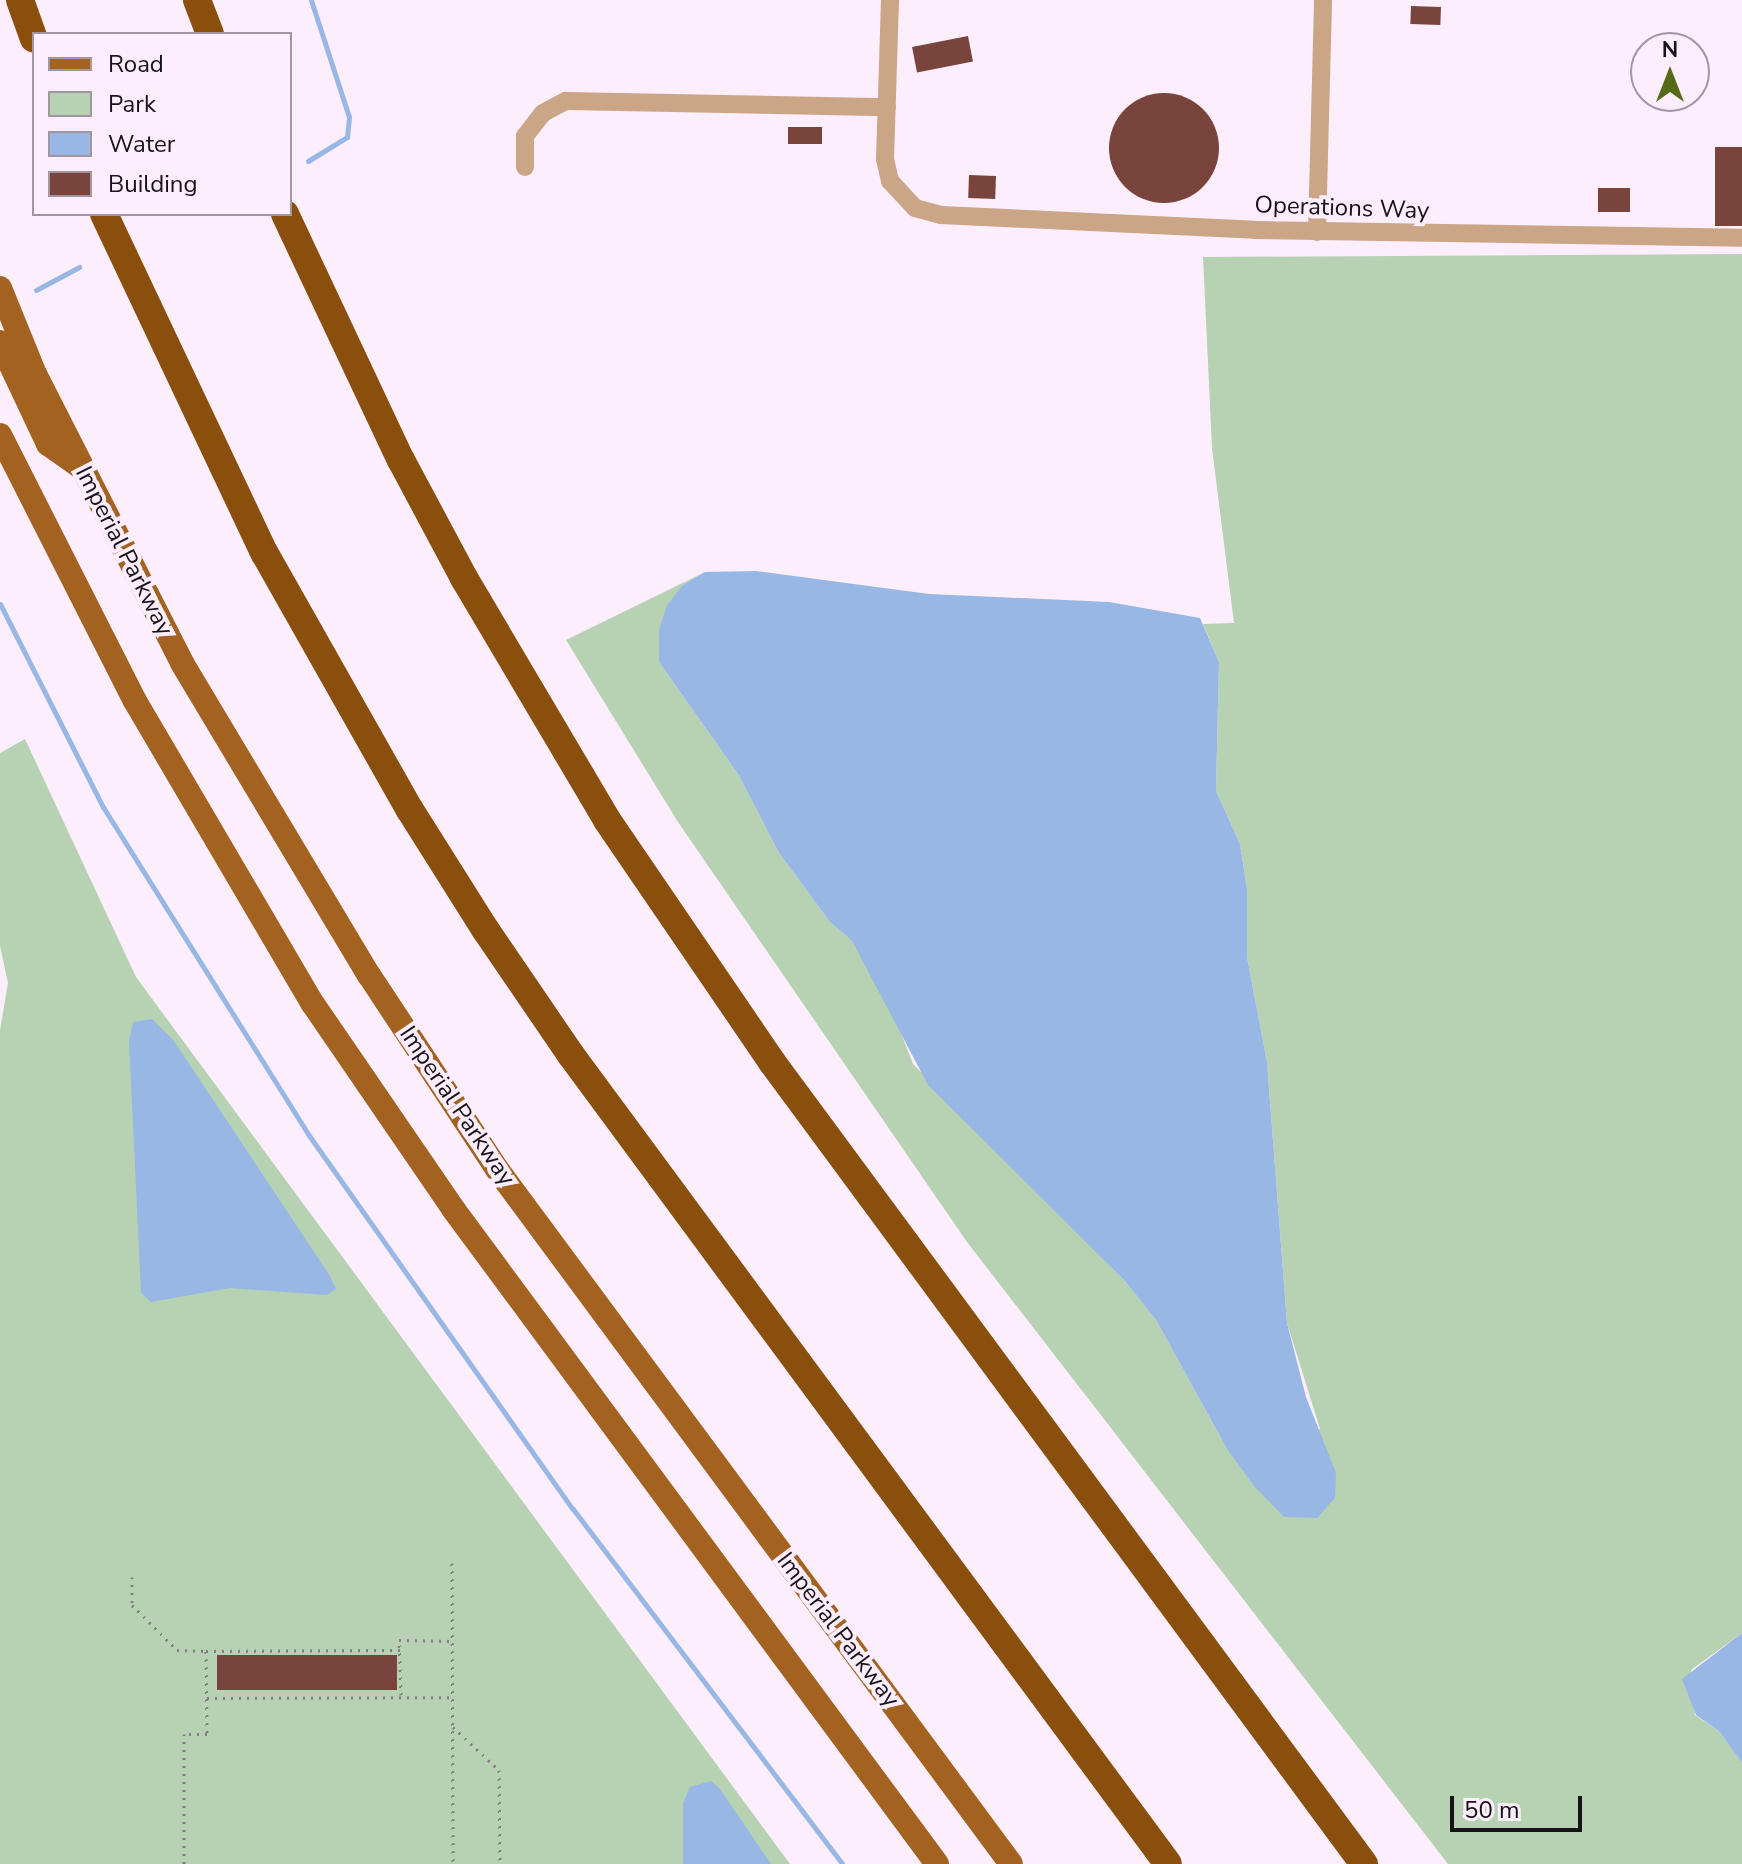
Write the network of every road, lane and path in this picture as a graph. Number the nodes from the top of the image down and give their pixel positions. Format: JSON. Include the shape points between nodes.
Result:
{"nodes":[{"id":1,"x":20,"y":0,"type":"edge"},
{"id":2,"x":197,"y":0,"type":"edge"},
{"id":3,"x":890,"y":0,"type":"edge"},
{"id":4,"x":1323,"y":0,"type":"edge"},
{"id":5,"x":209,"y":32,"type":"edge"},
{"id":6,"x":32,"y":33,"type":"edge"},
{"id":7,"x":887,"y":107,"type":"junction"},
{"id":8,"x":525,"y":167,"type":"dead end"},
{"id":9,"x":105,"y":216,"type":"edge"},
{"id":10,"x":286,"y":216,"type":"edge"},
{"id":11,"x":1317,"y":232,"type":"junction"},
{"id":12,"x":1742,"y":238,"type":"edge"},
{"id":13,"x":0,"y":288,"type":"edge"},
{"id":14,"x":0,"y":342,"type":"edge"},
{"id":15,"x":0,"y":435,"type":"edge"},
{"id":16,"x":81,"y":468,"type":"junction"},
{"id":17,"x":452,"y":1563,"type":"dead end"},
{"id":18,"x":132,"y":1577,"type":"dead end"},
{"id":19,"x":453,"y":1641,"type":"junction"},
{"id":20,"x":400,"y":1650,"type":"junction"},
{"id":21,"x":206,"y":1651,"type":"junction"},
{"id":22,"x":401,"y":1697,"type":"junction"},
{"id":23,"x":453,"y":1697,"type":"junction"},
{"id":24,"x":207,"y":1698,"type":"junction"},
{"id":25,"x":453,"y":1727,"type":"junction"},
{"id":26,"x":184,"y":1864,"type":"edge"},
{"id":27,"x":453,"y":1864,"type":"edge"},
{"id":28,"x":500,"y":1864,"type":"edge"},
{"id":29,"x":937,"y":1864,"type":"edge"},
{"id":30,"x":1011,"y":1864,"type":"edge"},
{"id":31,"x":1168,"y":1864,"type":"edge"},
{"id":32,"x":1364,"y":1864,"type":"edge"}],
"edges":[{"from":1,"to":6,"type":"highway"},
{"from":2,"to":5,"type":"highway"},
{"from":3,"to":7,"type":"lane"},
{"from":4,"to":11,"type":"lane"},
{"from":7,"to":8,"type":"lane","via":[[566,101],[543,113],[525,136]]},
{"from":7,"to":11,"type":"lane","name":"Operations Way","via":[[885,159],[890,181],[915,208],[941,215]]},
{"from":9,"to":31,"type":"highway","via":[[265,554],[410,810],[485,929],[571,1055]]},
{"from":10,"to":32,"type":"highway","via":[[464,578],[616,833],[772,1062]]},
{"from":11,"to":12,"type":"lane","name":"Operations Way"},
{"from":13,"to":16,"type":"main road","name":"Imperial Parkway"},
{"from":14,"to":16,"type":"main road","via":[[48,444]]},
{"from":15,"to":29,"type":"main road","via":[[135,701],[313,1004],[454,1210]]},
{"from":16,"to":30,"type":"main road","name":"Imperial Parkway","via":[[190,677],[369,975],[497,1169]]},
{"from":17,"to":19,"type":"path"},
{"from":18,"to":21,"type":"path","via":[[132,1605],[177,1650]]},
{"from":19,"to":20,"type":"path","via":[[399,1640]]},
{"from":19,"to":23,"type":"path"},
{"from":20,"to":21,"type":"path"},
{"from":20,"to":22,"type":"path"},
{"from":21,"to":24,"type":"path"},
{"from":22,"to":23,"type":"path"},
{"from":22,"to":24,"type":"path"},
{"from":23,"to":25,"type":"path"},
{"from":24,"to":26,"type":"path","via":[[207,1734],[184,1734]]},
{"from":25,"to":27,"type":"path"},
{"from":25,"to":28,"type":"path","via":[[499,1770]]}]}
